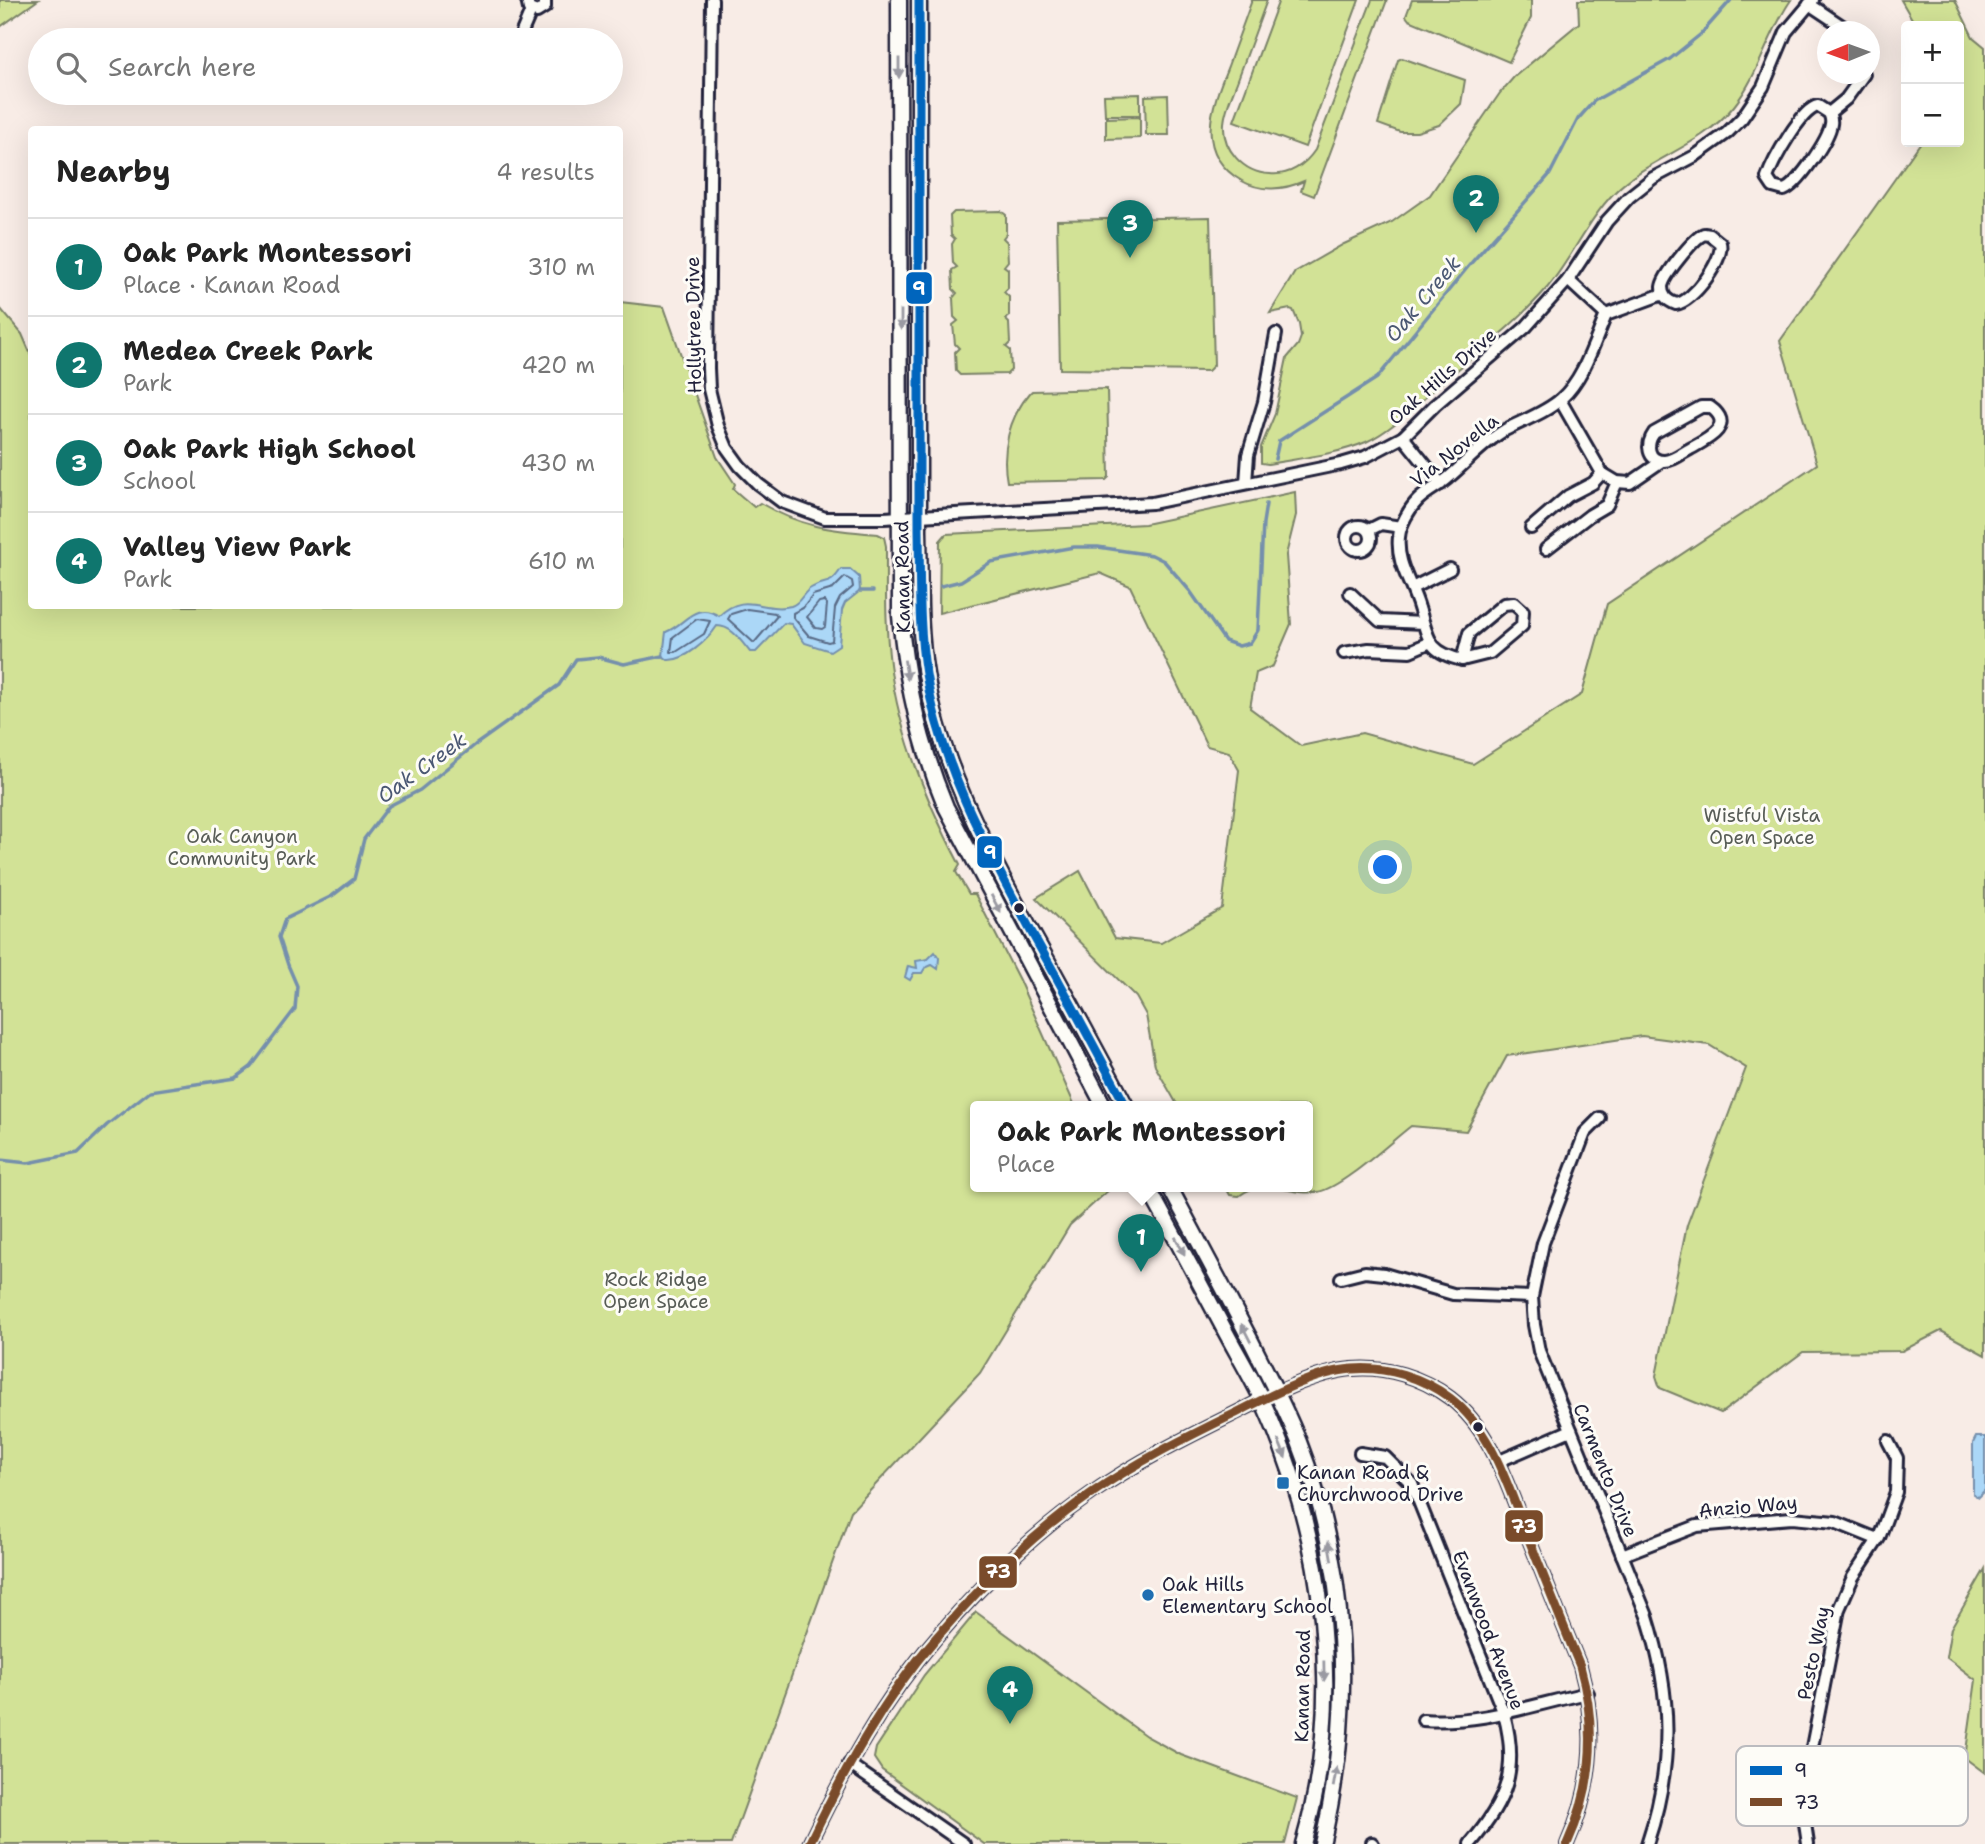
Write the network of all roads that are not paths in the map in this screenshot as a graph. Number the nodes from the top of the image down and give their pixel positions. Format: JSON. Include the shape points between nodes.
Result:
{"nodes":[{"id":1,"x":545,"y":0,"type":"edge"},
{"id":2,"x":712,"y":0,"type":"edge"},
{"id":3,"x":899,"y":0,"type":"edge"},
{"id":4,"x":919,"y":0,"type":"edge"},
{"id":5,"x":1811,"y":2,"type":"edge"},
{"id":6,"x":529,"y":5,"type":"edge"},
{"id":7,"x":1837,"y":21,"type":"edge"},
{"id":8,"x":523,"y":28,"type":"edge"},
{"id":9,"x":1857,"y":84,"type":"edge"},
{"id":10,"x":1829,"y":113,"type":"junction"},
{"id":11,"x":1568,"y":280,"type":"junction"},
{"id":12,"x":1663,"y":294,"type":"junction"},
{"id":13,"x":1606,"y":315,"type":"junction"},
{"id":14,"x":1276,"y":334,"type":"dead end"},
{"id":15,"x":1560,"y":400,"type":"junction"},
{"id":16,"x":1402,"y":437,"type":"junction"},
{"id":17,"x":1662,"y":461,"type":"junction"},
{"id":18,"x":1602,"y":473,"type":"junction"},
{"id":19,"x":1617,"y":482,"type":"junction"},
{"id":20,"x":1246,"y":483,"type":"junction"},
{"id":21,"x":1441,"y":484,"type":"junction"},
{"id":22,"x":919,"y":515,"type":"junction"},
{"id":23,"x":901,"y":517,"type":"junction"},
{"id":24,"x":1401,"y":527,"type":"junction"},
{"id":25,"x":1531,"y":528,"type":"dead end"},
{"id":26,"x":1368,"y":530,"type":"dead end"},
{"id":27,"x":1546,"y":549,"type":"dead end"},
{"id":28,"x":1450,"y":569,"type":"dead end"},
{"id":29,"x":1412,"y":588,"type":"junction"},
{"id":30,"x":1350,"y":593,"type":"dead end"},
{"id":31,"x":1423,"y":622,"type":"junction"},
{"id":32,"x":1431,"y":642,"type":"junction"},
{"id":33,"x":1344,"y":653,"type":"dead end"},
{"id":34,"x":1462,"y":660,"type":"junction"},
{"id":35,"x":1101,"y":1101,"type":"edge"},
{"id":36,"x":1123,"y":1101,"type":"edge"},
{"id":37,"x":1600,"y":1118,"type":"dead end"},
{"id":38,"x":1150,"y":1192,"type":"edge"},
{"id":39,"x":1172,"y":1192,"type":"edge"},
{"id":40,"x":1341,"y":1278,"type":"dead end"},
{"id":41,"x":1532,"y":1297,"type":"junction"},
{"id":42,"x":1278,"y":1393,"type":"junction"},
{"id":43,"x":1262,"y":1400,"type":"junction"},
{"id":44,"x":1571,"y":1430,"type":"junction"},
{"id":45,"x":1888,"y":1441,"type":"dead end"},
{"id":46,"x":1360,"y":1453,"type":"dead end"},
{"id":47,"x":1497,"y":1462,"type":"junction"},
{"id":48,"x":1877,"y":1539,"type":"junction"},
{"id":49,"x":1622,"y":1555,"type":"junction"},
{"id":50,"x":1588,"y":1693,"type":"junction"},
{"id":51,"x":1504,"y":1714,"type":"junction"},
{"id":52,"x":1423,"y":1720,"type":"dead end"},
{"id":53,"x":1812,"y":1746,"type":"edge"},
{"id":54,"x":849,"y":1764,"type":"junction"},
{"id":55,"x":1806,"y":1826,"type":"edge"},
{"id":56,"x":809,"y":1844,"type":"edge"},
{"id":57,"x":964,"y":1844,"type":"edge"},
{"id":58,"x":1303,"y":1844,"type":"edge"},
{"id":59,"x":1322,"y":1844,"type":"edge"},
{"id":60,"x":1470,"y":1844,"type":"edge"},
{"id":61,"x":1567,"y":1844,"type":"edge"},
{"id":62,"x":1647,"y":1844,"type":"edge"},
{"id":63,"x":1808,"y":1844,"type":"edge"}],
"edges":[{"from":1,"to":6,"type":"street","via":[[537,12]]},
{"from":2,"to":23,"type":"street","name":"Hollytree Drive","via":[[708,368],[718,426],[740,466],[782,502],[825,518]]},
{"from":3,"to":23,"type":"main road","name":"Kanan Road","one_way":true},
{"from":4,"to":22,"type":"main road","name":"Kanan Road"},
{"from":5,"to":7,"type":"street"},
{"from":5,"to":11,"type":"street","name":"Oak Hills Drive","via":[[1786,32],[1763,87],[1742,118],[1713,145],[1653,178],[1629,197],[1607,221]]},
{"from":6,"to":8,"type":"street"},
{"from":9,"to":10,"type":"street"},
{"from":10,"to":10,"type":"street","via":[[1818,106],[1806,112],[1772,164],[1767,178],[1773,187],[1784,190],[1795,184],[1828,135]]},
{"from":11,"to":13,"type":"street"},
{"from":11,"to":16,"type":"street","name":"Oak Hills Drive","via":[[1526,327]]},
{"from":12,"to":12,"type":"street","via":[[1676,304],[1689,299],[1721,257],[1717,238],[1704,234],[1694,240],[1664,281]]},
{"from":12,"to":13,"type":"street"},
{"from":13,"to":15,"type":"street","name":"Via Novella","via":[[1580,375]]},
{"from":14,"to":20,"type":"street","via":[[1264,402],[1248,455]]},
{"from":15,"to":18,"type":"street"},
{"from":15,"to":21,"type":"street","name":"Via Novella","via":[[1490,439]]},
{"from":16,"to":20,"type":"street","name":"Oak Hills Drive","via":[[1365,457]]},
{"from":16,"to":21,"type":"street"},
{"from":17,"to":17,"type":"street","via":[[1715,434],[1720,425],[1717,412],[1701,407],[1654,433],[1648,450]]},
{"from":17,"to":19,"type":"street","via":[[1630,483]]},
{"from":18,"to":19,"type":"street"},
{"from":18,"to":25,"type":"street"},
{"from":19,"to":27,"type":"street","via":[[1607,505]]},
{"from":20,"to":22,"type":"street","name":"Oak Hills Drive","via":[[1144,504]]},
{"from":21,"to":24,"type":"street","name":"Via Novella","via":[[1418,500]]},
{"from":22,"to":23,"type":"street","name":"Oak Hills Drive"},
{"from":22,"to":36,"type":"main road","name":"Kanan Road","via":[[922,647],[950,765],[996,867]]},
{"from":23,"to":35,"type":"main road","name":"Kanan Road","one_way":true,"via":[[903,653],[927,758],[946,807]]},
{"from":24,"to":26,"type":"street","via":[[1381,524]]},
{"from":24,"to":29,"type":"street","via":[[1398,554]]},
{"from":28,"to":29,"type":"street"},
{"from":29,"to":31,"type":"street"},
{"from":30,"to":31,"type":"street","via":[[1380,621]]},
{"from":31,"to":32,"type":"street"},
{"from":32,"to":33,"type":"street","via":[[1410,652],[1369,649]]},
{"from":32,"to":34,"type":"street","via":[[1443,656]]},
{"from":34,"to":34,"type":"street","via":[[1490,653],[1522,626],[1519,606],[1504,604],[1471,632]]},
{"from":37,"to":41,"type":"street","name":"Carmento Drive","via":[[1585,1133],[1543,1243]]},
{"from":38,"to":43,"type":"main road","name":"Kanan Road","one_way":true},
{"from":42,"to":39,"type":"main road","name":"Kanan Road","one_way":true},
{"from":40,"to":41,"type":"street","via":[[1365,1272],[1453,1294]]},
{"from":41,"to":44,"type":"street","name":"Carmento Drive","via":[[1539,1351]]},
{"from":42,"to":43,"type":"street"},
{"from":42,"to":47,"type":"street","via":[[1337,1371],[1371,1368],[1403,1374],[1436,1388],[1462,1409]]},
{"from":59,"to":42,"type":"main road","name":"Kanan Road","one_way":true,"via":[[1342,1721],[1337,1590],[1320,1506]]},
{"from":43,"to":54,"type":"street","via":[[1139,1464],[1089,1495],[1031,1541],[934,1640]]},
{"from":43,"to":58,"type":"main road","name":"Kanan Road","one_way":true,"via":[[1301,1504],[1323,1633],[1324,1719]]},
{"from":44,"to":47,"type":"street"},
{"from":44,"to":49,"type":"street","name":"Carmento Drive"},
{"from":45,"to":48,"type":"street","name":"Pesto Way","via":[[1897,1458],[1896,1492]]},
{"from":46,"to":51,"type":"street","name":"Evanwood Avenue","via":[[1385,1457],[1412,1484]]},
{"from":47,"to":50,"type":"street"},
{"from":48,"to":49,"type":"street","name":"Anzio Way","via":[[1835,1522],[1793,1518],[1697,1527]]},
{"from":48,"to":53,"type":"street","name":"Pesto Way","via":[[1839,1609]]},
{"from":49,"to":62,"type":"street","name":"Carmento Drive","via":[[1647,1616],[1665,1689],[1665,1773]]},
{"from":50,"to":51,"type":"street"},
{"from":50,"to":61,"type":"street","via":[[1588,1780]]},
{"from":51,"to":52,"type":"street","via":[[1476,1720]]},
{"from":51,"to":60,"type":"street","name":"Evanwood Avenue","via":[[1511,1752],[1509,1775],[1496,1810]]},
{"from":54,"to":56,"type":"street"},
{"from":54,"to":57,"type":"street"},
{"from":55,"to":63,"type":"street","name":"Pesto Way"}]}
